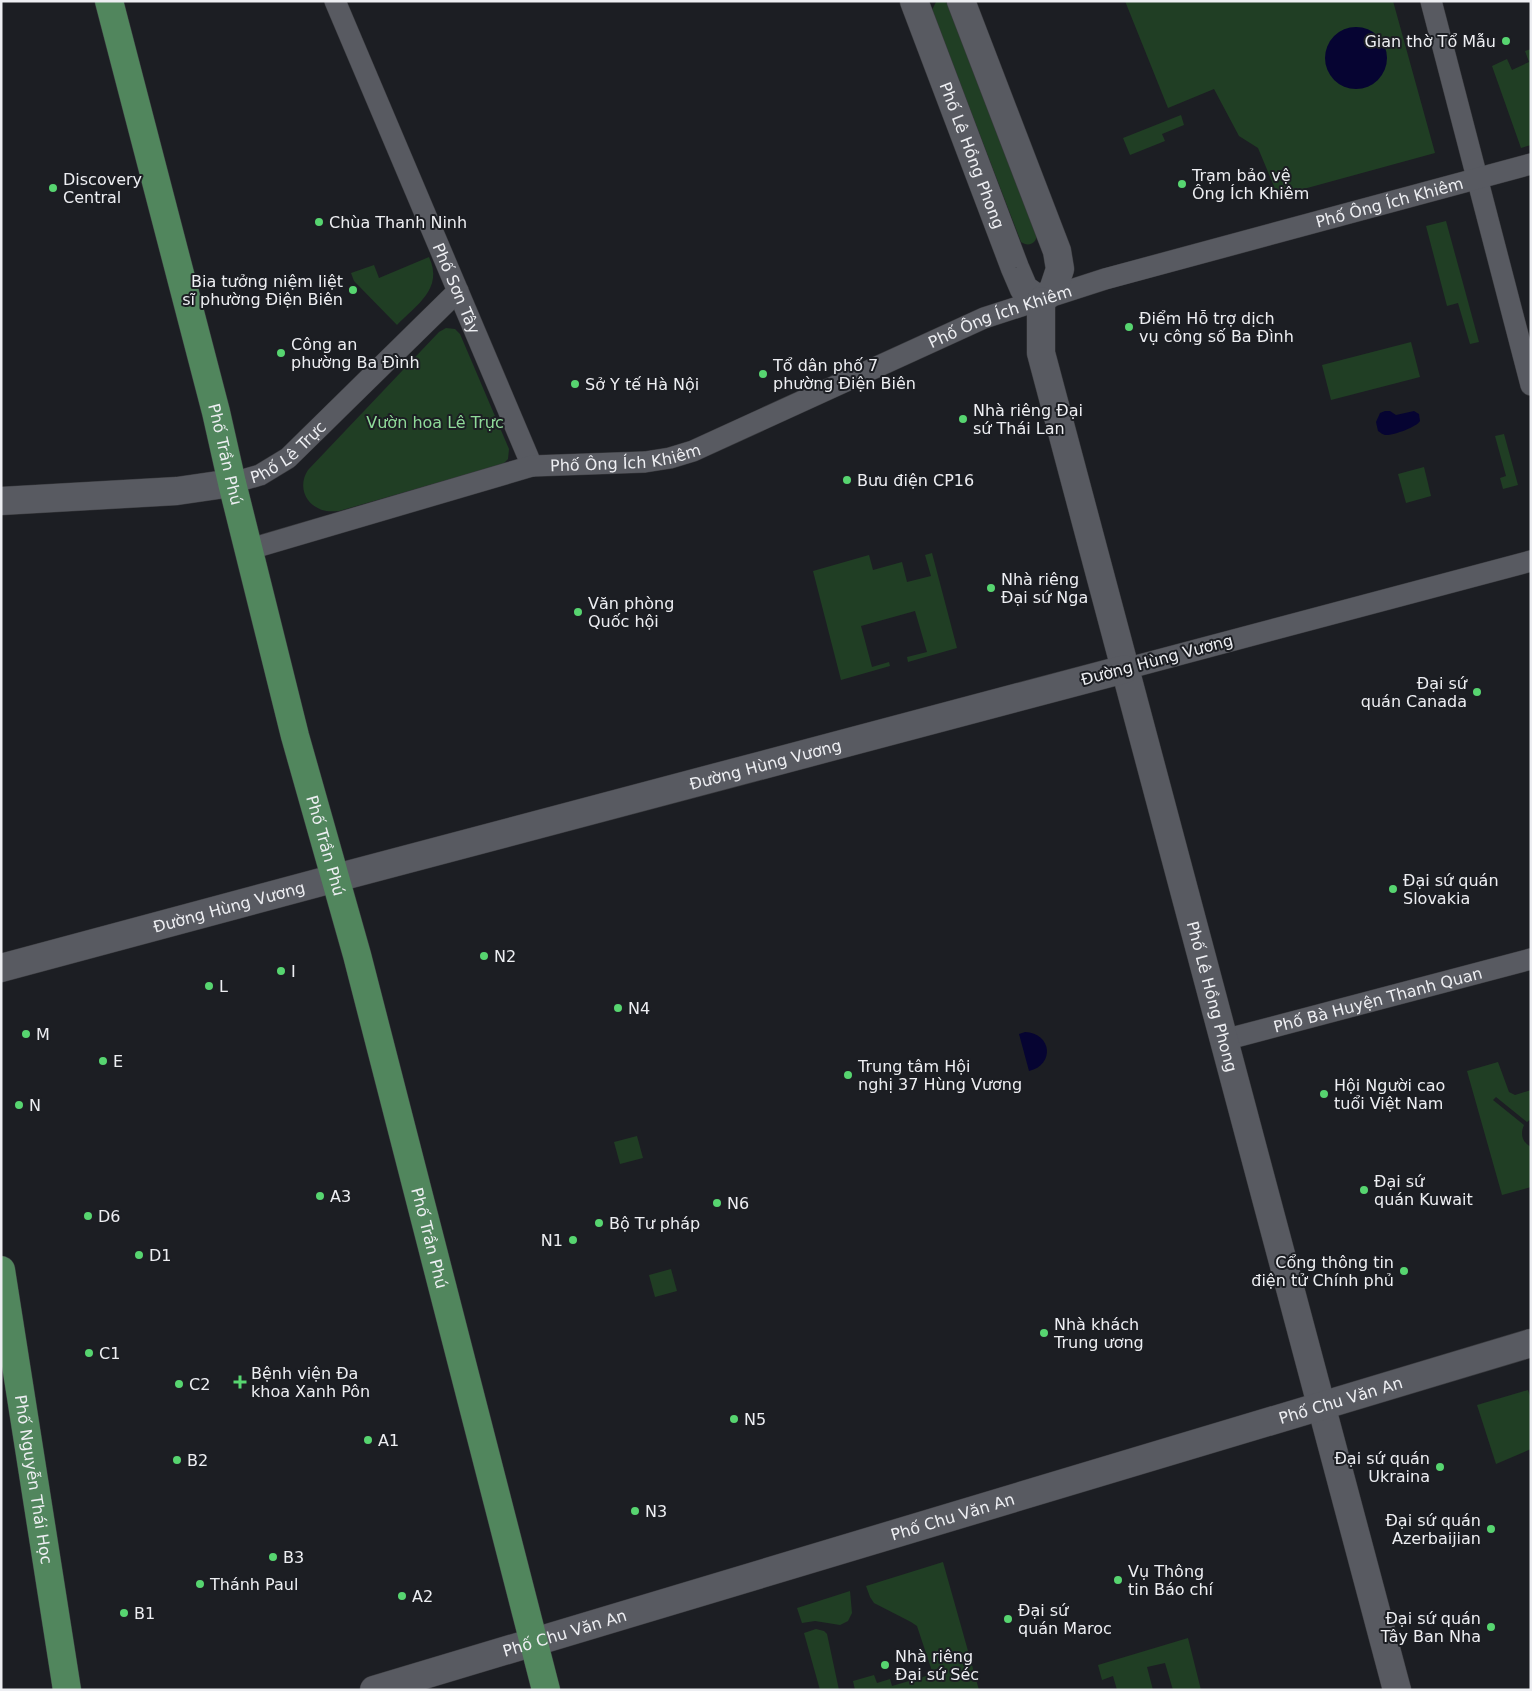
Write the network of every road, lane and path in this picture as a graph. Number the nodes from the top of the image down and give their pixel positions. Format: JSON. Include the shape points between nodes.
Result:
{"nodes":[{"id":1,"x":109,"y":1,"type":"edge"},
{"id":2,"x":335,"y":1,"type":"edge"},
{"id":3,"x":914,"y":1,"type":"edge"},
{"id":4,"x":962,"y":1,"type":"edge"},
{"id":5,"x":1431,"y":1,"type":"edge"},
{"id":6,"x":1531,"y":164,"type":"edge"},
{"id":7,"x":1477,"y":179,"type":"junction"},
{"id":8,"x":458,"y":290,"type":"junction"},
{"id":9,"x":1040,"y":301,"type":"junction"},
{"id":10,"x":1531,"y":386,"type":"edge"},
{"id":11,"x":532,"y":466,"type":"junction"},
{"id":12,"x":232,"y":482,"type":"junction"},
{"id":13,"x":1,"y":501,"type":"edge"},
{"id":14,"x":250,"y":549,"type":"junction"},
{"id":15,"x":1531,"y":561,"type":"edge"},
{"id":16,"x":1125,"y":669,"type":"junction"},
{"id":17,"x":336,"y":878,"type":"junction"},
{"id":18,"x":1531,"y":959,"type":"edge"},
{"id":19,"x":1,"y":968,"type":"edge"},
{"id":20,"x":1224,"y":1040,"type":"junction"},
{"id":21,"x":1,"y":1270,"type":"edge"},
{"id":22,"x":1531,"y":1343,"type":"edge"},
{"id":23,"x":1322,"y":1406,"type":"junction"},
{"id":24,"x":534,"y":1642,"type":"junction"},
{"id":25,"x":67,"y":1690,"type":"edge"},
{"id":26,"x":374,"y":1690,"type":"edge"},
{"id":27,"x":546,"y":1690,"type":"edge"},
{"id":28,"x":1397,"y":1690,"type":"edge"}],
"edges":[{"from":1,"to":12,"type":"main road","name":"Phố Trần Phú"},
{"from":2,"to":8,"type":"street","name":"Phố Sơn Tây"},
{"from":3,"to":9,"type":"street","name":"Phố Lê Hồng Phong","via":[[1015,268],[1024,289]]},
{"from":4,"to":9,"type":"street","via":[[1057,251],[1060,269],[1053,290]]},
{"from":5,"to":7,"type":"street"},
{"from":6,"to":7,"type":"street","name":"Phố Ông Ích Khiêm"},
{"from":7,"to":9,"type":"street","name":"Phố Ông Ích Khiêm","via":[[1105,279]]},
{"from":7,"to":10,"type":"street"},
{"from":8,"to":11,"type":"street","name":"Phố Sơn Tây"},
{"from":8,"to":12,"type":"street","name":"Phố Lê Trực","via":[[288,458],[260,475]]},
{"from":9,"to":11,"type":"street","name":"Phố Ông Ích Khiêm","via":[[963,327],[693,451],[645,462]]},
{"from":9,"to":16,"type":"street","name":"Phố Lê Hồng Phong","via":[[1042,353]]},
{"from":11,"to":14,"type":"street","name":"Phố Ông Ích Khiêm"},
{"from":12,"to":13,"type":"street","name":"Phố Lê Trực","via":[[177,491]]},
{"from":12,"to":14,"type":"main road","name":"Phố Trần Phú"},
{"from":14,"to":17,"type":"main road","name":"Phố Trần Phú","via":[[295,736]]},
{"from":15,"to":16,"type":"street","name":"Đường Hùng Vương"},
{"from":16,"to":17,"type":"street","name":"Đường Hùng Vương"},
{"from":16,"to":20,"type":"street","name":"Phố Lê Hồng Phong"},
{"from":17,"to":19,"type":"street","name":"Đường Hùng Vương"},
{"from":17,"to":24,"type":"main road","name":"Phố Trần Phú"},
{"from":18,"to":20,"type":"street","name":"Phố Bà Huyện Thanh Quan"},
{"from":20,"to":23,"type":"street","name":"Phố Lê Hồng Phong"},
{"from":21,"to":25,"type":"main road","name":"Phố Nguyễn Thái Học"},
{"from":22,"to":23,"type":"street","name":"Phố Chu Văn An"},
{"from":23,"to":24,"type":"street","name":"Phố Chu Văn An"},
{"from":23,"to":28,"type":"street","name":"Phố Lê Hồng Phong"},
{"from":24,"to":26,"type":"street","name":"Phố Chu Văn An"},
{"from":24,"to":27,"type":"main road","name":"Phố Trần Phú"}]}
